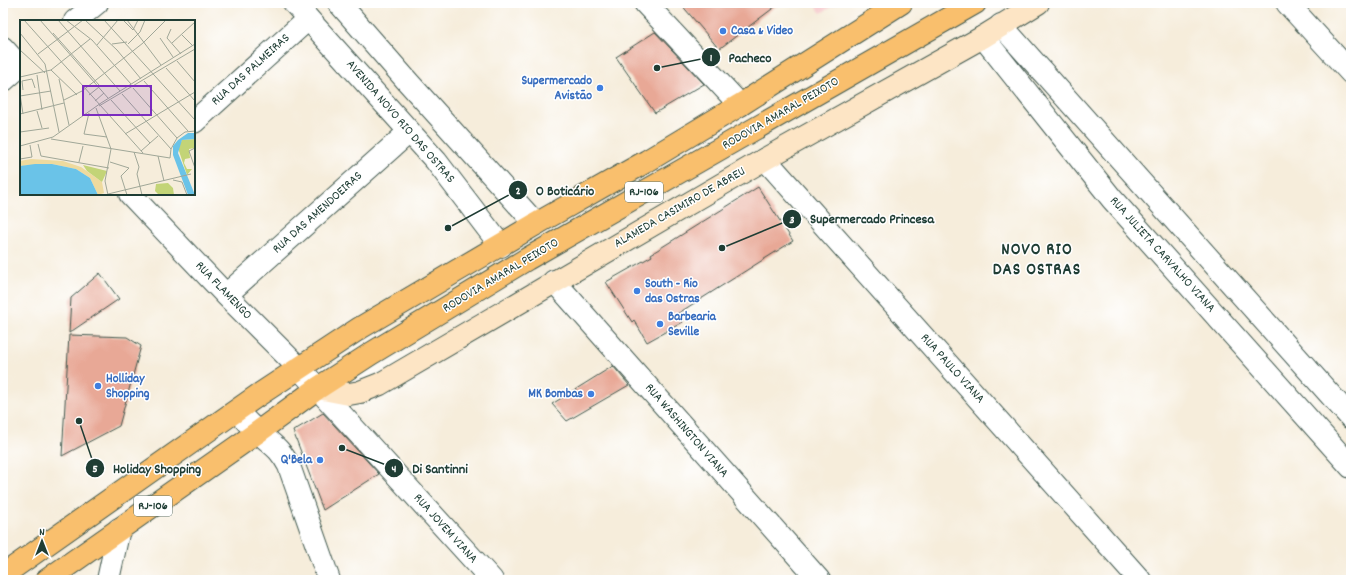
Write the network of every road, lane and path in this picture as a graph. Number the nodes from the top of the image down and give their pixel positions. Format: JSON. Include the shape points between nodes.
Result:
{"nodes":[{"id":1,"x":97,"y":3,"type":"edge"},
{"id":2,"x":339,"y":3,"type":"edge"},
{"id":3,"x":645,"y":3,"type":"edge"},
{"id":4,"x":901,"y":3,"type":"edge"},
{"id":5,"x":973,"y":3,"type":"edge"},
{"id":6,"x":1038,"y":3,"type":"edge"},
{"id":7,"x":1287,"y":3,"type":"edge"},
{"id":8,"x":301,"y":11,"type":"edge"},
{"id":9,"x":76,"y":20,"type":"edge"},
{"id":10,"x":992,"y":31,"type":"junction"},
{"id":11,"x":3,"y":48,"type":"edge"},
{"id":12,"x":20,"y":67,"type":"edge"},
{"id":13,"x":1351,"y":72,"type":"edge"},
{"id":14,"x":3,"y":81,"type":"edge"},
{"id":15,"x":740,"y":105,"type":"junction"},
{"id":16,"x":195,"y":121,"type":"edge"},
{"id":17,"x":410,"y":132,"type":"junction"},
{"id":18,"x":764,"y":158,"type":"junction"},
{"id":19,"x":131,"y":195,"type":"edge"},
{"id":20,"x":536,"y":224,"type":"junction"},
{"id":21,"x":501,"y":246,"type":"junction"},
{"id":22,"x":554,"y":281,"type":"junction"},
{"id":23,"x":226,"y":295,"type":"junction"},
{"id":24,"x":299,"y":368,"type":"junction"},
{"id":25,"x":318,"y":388,"type":"junction"},
{"id":26,"x":237,"y":411,"type":"junction"},
{"id":27,"x":1351,"y":418,"type":"edge"},
{"id":28,"x":258,"y":432,"type":"junction"},
{"id":29,"x":1351,"y":467,"type":"edge"},
{"id":30,"x":120,"y":529,"type":"junction"},
{"id":31,"x":3,"y":575,"type":"edge"},
{"id":32,"x":47,"y":580,"type":"edge"},
{"id":33,"x":108,"y":580,"type":"edge"},
{"id":34,"x":329,"y":580,"type":"edge"},
{"id":35,"x":492,"y":580,"type":"edge"},
{"id":36,"x":819,"y":580,"type":"edge"},
{"id":37,"x":1140,"y":580,"type":"edge"}],
"edges":[{"from":1,"to":9,"type":"street"},
{"from":2,"to":20,"type":"street"},
{"from":3,"to":15,"type":"street"},
{"from":4,"to":15,"type":"highway","name":"RODOVIA AMARAL PEIXOTO","number":"RJ-106"},
{"from":5,"to":25,"type":"highway","name":"RODOVIA AMARAL PEIXOTO","number":"RJ-106","via":[[527,259],[372,352]]},
{"from":6,"to":10,"type":"main road","name":"ALAMEDA CASIMIRO DE ABREU"},
{"from":7,"to":13,"type":"street"},
{"from":8,"to":16,"type":"street","name":"RUA DAS PALMEIRAS"},
{"from":8,"to":17,"type":"street","name":"AVENIDA NOVO RIO DAS OSTRAS"},
{"from":10,"to":18,"type":"main road","name":"ALAMEDA CASIMIRO DE ABREU"},
{"from":10,"to":27,"type":"street"},
{"from":10,"to":29,"type":"street","name":"RUA JULIETA CARVALHO VIANA","via":[[1112,199]]},
{"from":11,"to":12,"type":"street"},
{"from":12,"to":14,"type":"street"},
{"from":15,"to":20,"type":"highway","name":"RODOVIA AMARAL PEIXOTO","number":"RJ-106"},
{"from":17,"to":21,"type":"street","name":"AVENIDA NOVO RIO DAS OSTRAS","via":[[436,161]]},
{"from":17,"to":23,"type":"street","name":"RUA DAS AMENDOEIRAS"},
{"from":18,"to":22,"type":"main road","name":"ALAMEDA CASIMIRO DE ABREU"},
{"from":18,"to":37,"type":"street","name":"RUA PAULO VIANA"},
{"from":19,"to":23,"type":"street","name":"RUA FLAMENGO"},
{"from":20,"to":21,"type":"highway","name":"RODOVIA AMARAL PEIXOTO","number":"RJ-106"},
{"from":21,"to":24,"type":"highway","name":"RODOVIA AMARAL PEIXOTO","number":"RJ-106","via":[[360,328]]},
{"from":22,"to":25,"type":"main road","name":"ALAMEDA CASIMIRO DE ABREU","via":[[380,384],[349,394]]},
{"from":22,"to":36,"type":"street","name":"RUA WASHINGTON VIANA"},
{"from":23,"to":24,"type":"street","name":"RUA FLAMENGO"},
{"from":24,"to":25,"type":"street","name":"RUA FLAMENGO"},
{"from":24,"to":26,"type":"highway","name":"RODOVIA AMARAL PEIXOTO","number":"RJ-106"},
{"from":25,"to":28,"type":"highway","name":"RODOVIA AMARAL PEIXOTO","number":"RJ-106"},
{"from":25,"to":35,"type":"street","name":"RUA JOVEM VIANA"},
{"from":26,"to":28,"type":"street"},
{"from":26,"to":31,"type":"highway","name":"RODOVIA AMARAL PEIXOTO","number":"RJ-106"},
{"from":28,"to":30,"type":"highway","name":"RODOVIA AMARAL PEIXOTO","number":"RJ-106"},
{"from":28,"to":34,"type":"street","via":[[274,444],[289,466]]},
{"from":30,"to":32,"type":"highway","name":"RODOVIA AMARAL PEIXOTO","number":"RJ-106"},
{"from":30,"to":33,"type":"street"}]}
